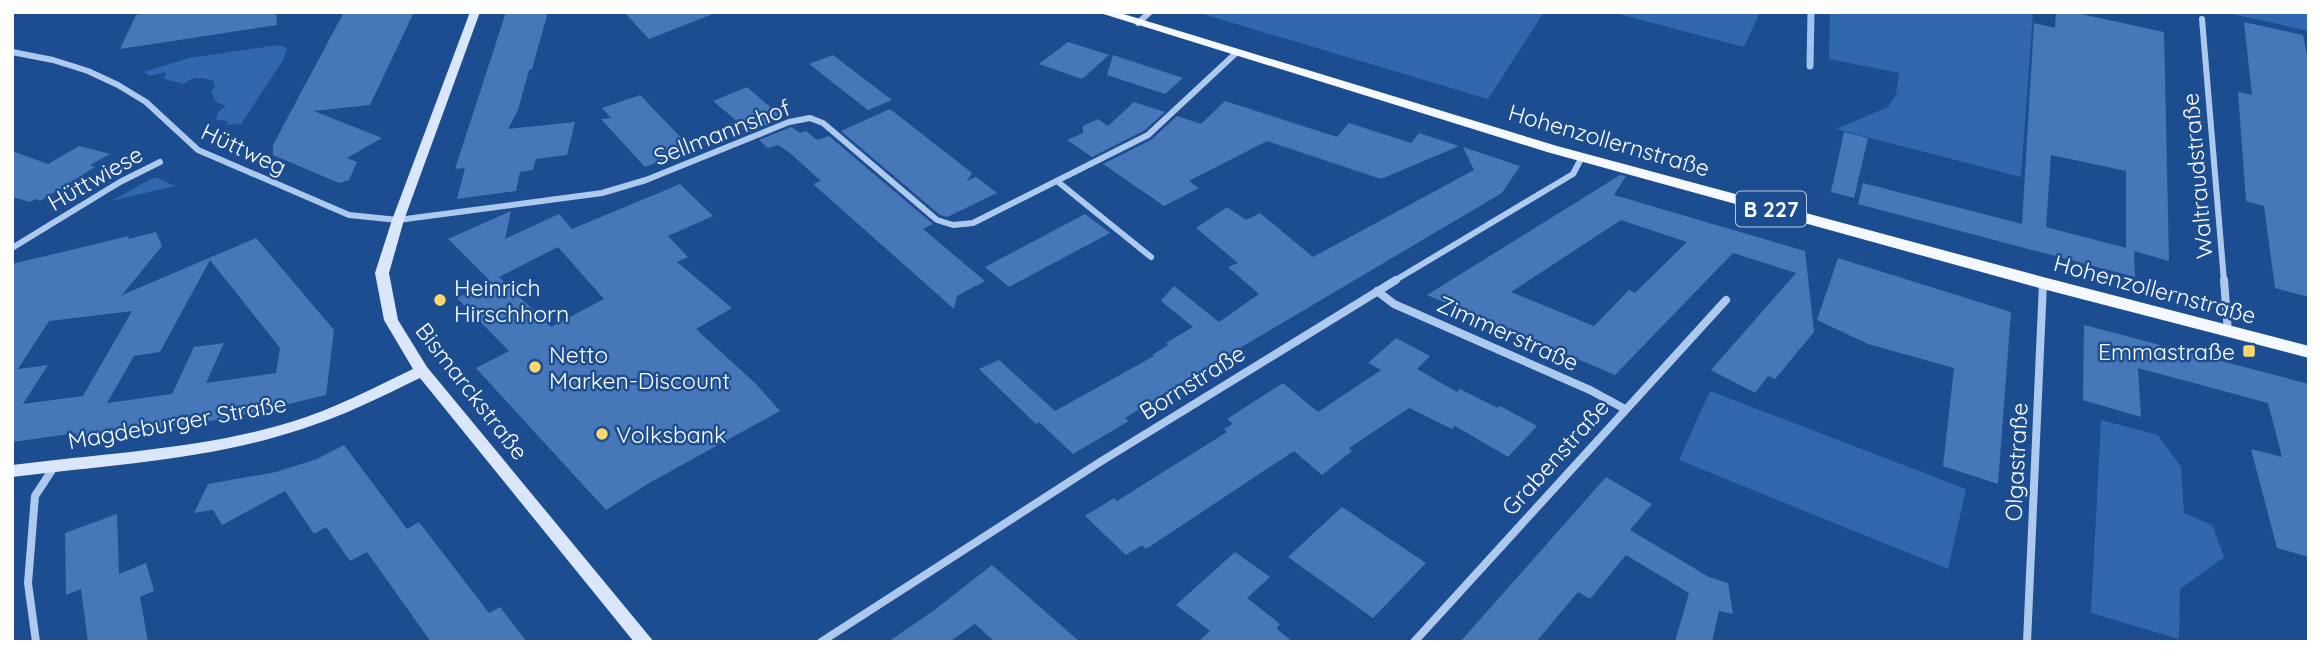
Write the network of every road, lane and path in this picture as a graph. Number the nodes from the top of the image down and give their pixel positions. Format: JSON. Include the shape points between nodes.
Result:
{"nodes":[{"id":1,"x":475,"y":12,"type":"edge"},
{"id":2,"x":1103,"y":12,"type":"edge"},
{"id":3,"x":1150,"y":12,"type":"edge"},
{"id":4,"x":2202,"y":19,"type":"dead end"},
{"id":5,"x":1138,"y":23,"type":"junction"},
{"id":6,"x":12,"y":52,"type":"edge"},
{"id":7,"x":1236,"y":53,"type":"junction"},
{"id":8,"x":1581,"y":157,"type":"junction"},
{"id":9,"x":160,"y":162,"type":"dead end"},
{"id":10,"x":1057,"y":181,"type":"junction"},
{"id":11,"x":398,"y":220,"type":"junction"},
{"id":12,"x":12,"y":248,"type":"edge"},
{"id":13,"x":1152,"y":257,"type":"dead end"},
{"id":14,"x":2043,"y":283,"type":"junction"},
{"id":15,"x":1377,"y":291,"type":"junction"},
{"id":16,"x":1726,"y":300,"type":"dead end"},
{"id":17,"x":2228,"y":332,"type":"junction"},
{"id":18,"x":2309,"y":352,"type":"edge"},
{"id":19,"x":422,"y":371,"type":"junction"},
{"id":20,"x":1625,"y":409,"type":"junction"},
{"id":21,"x":54,"y":466,"type":"junction"},
{"id":22,"x":12,"y":471,"type":"edge"},
{"id":23,"x":36,"y":642,"type":"edge"},
{"id":24,"x":645,"y":642,"type":"edge"},
{"id":25,"x":821,"y":642,"type":"edge"},
{"id":26,"x":1414,"y":642,"type":"edge"},
{"id":27,"x":2027,"y":642,"type":"edge"}],
"edges":[{"from":1,"to":11,"type":"main road","name":"Bismarckstraße"},
{"from":2,"to":5,"type":"main road","name":"Hohenzollernstraße","number":"B 227"},
{"from":3,"to":5,"type":"street"},
{"from":4,"to":17,"type":"street","name":"Waltraudstraße"},
{"from":5,"to":7,"type":"main road","name":"Hohenzollernstraße","number":"B 227"},
{"from":6,"to":11,"type":"street","name":"Hüttweg","via":[[76,67],[118,85],[146,103],[198,150],[349,215]]},
{"from":7,"to":8,"type":"main road","name":"Hohenzollernstraße","number":"B 227"},
{"from":7,"to":10,"type":"street","name":"Sellmannshof","via":[[1148,135]]},
{"from":8,"to":14,"type":"main road","name":"Hohenzollernstraße","number":"B 227"},
{"from":8,"to":15,"type":"street","name":"Bornstraße","via":[[1573,174]]},
{"from":9,"to":12,"type":"street","name":"Hüttwiese"},
{"from":10,"to":11,"type":"street","name":"Sellmannshof","via":[[973,223],[953,225],[937,220],[823,123],[810,118],[602,193]]},
{"from":10,"to":13,"type":"street"},
{"from":11,"to":19,"type":"main road","name":"Bismarckstraße","via":[[382,273],[391,320]]},
{"from":14,"to":17,"type":"main road","name":"Hohenzollernstraße","number":"B 227"},
{"from":14,"to":27,"type":"street","name":"Olgastraße"},
{"from":15,"to":20,"type":"street","name":"Zimmerstraße","via":[[1394,304]]},
{"from":15,"to":25,"type":"street","name":"Bornstraße","via":[[1026,507]]},
{"from":16,"to":20,"type":"street","name":"Grabenstraße"},
{"from":17,"to":18,"type":"main road","name":"Hohenzollernstraße","number":"B 227"},
{"from":19,"to":21,"type":"main road","name":"Magdeburger Straße","via":[[278,431]]},
{"from":19,"to":24,"type":"main road","name":"Bismarckstraße"},
{"from":20,"to":26,"type":"street","name":"Grabenstraße"},
{"from":21,"to":22,"type":"main road","name":"Magdeburger Straße"},
{"from":21,"to":23,"type":"street","via":[[35,496],[28,583]]}]}
